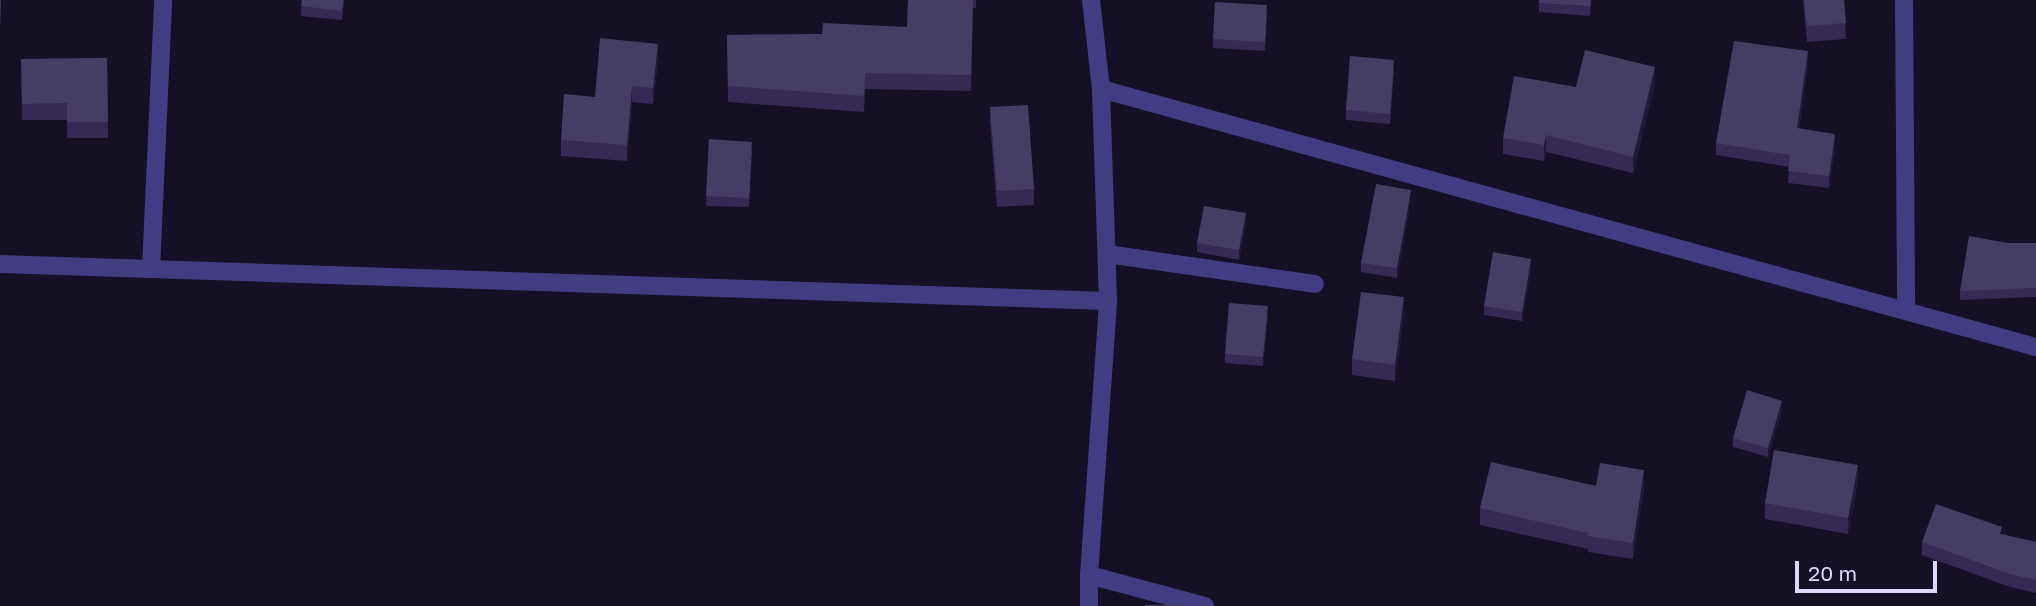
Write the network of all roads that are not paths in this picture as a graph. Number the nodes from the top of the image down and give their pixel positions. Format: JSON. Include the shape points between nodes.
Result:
{"nodes":[{"id":1,"x":163,"y":0,"type":"edge"},
{"id":2,"x":1091,"y":0,"type":"edge"},
{"id":3,"x":1904,"y":0,"type":"edge"},
{"id":4,"x":1101,"y":89,"type":"junction"},
{"id":5,"x":1107,"y":254,"type":"junction"},
{"id":6,"x":0,"y":264,"type":"edge"},
{"id":7,"x":151,"y":269,"type":"junction"},
{"id":8,"x":1315,"y":284,"type":"dead end"},
{"id":9,"x":1108,"y":301,"type":"junction"},
{"id":10,"x":1906,"y":310,"type":"junction"},
{"id":11,"x":2036,"y":347,"type":"edge"},
{"id":12,"x":1089,"y":575,"type":"junction"},
{"id":13,"x":1089,"y":606,"type":"edge"},
{"id":14,"x":1205,"y":606,"type":"edge"}],
"edges":[{"from":1,"to":7,"type":"street"},
{"from":2,"to":4,"type":"street"},
{"from":3,"to":10,"type":"street"},
{"from":4,"to":5,"type":"street"},
{"from":4,"to":10,"type":"street"},
{"from":5,"to":8,"type":"street"},
{"from":5,"to":9,"type":"street"},
{"from":6,"to":7,"type":"street"},
{"from":7,"to":9,"type":"street"},
{"from":9,"to":12,"type":"street"},
{"from":10,"to":11,"type":"street"},
{"from":12,"to":13,"type":"street"},
{"from":12,"to":14,"type":"street"}]}
